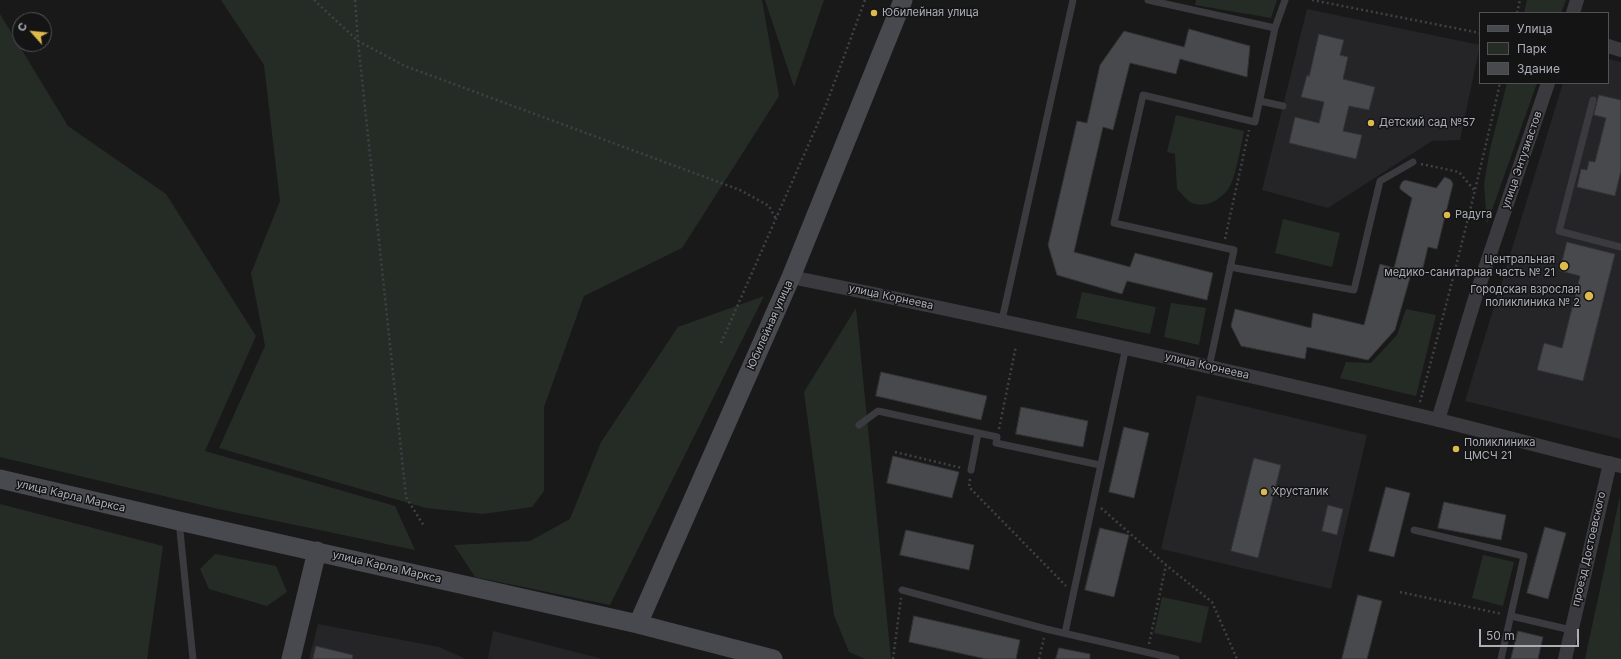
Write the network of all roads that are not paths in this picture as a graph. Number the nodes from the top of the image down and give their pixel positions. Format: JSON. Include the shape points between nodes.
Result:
{"nodes":[{"id":1,"x":903,"y":0,"type":"edge"},
{"id":2,"x":1073,"y":0,"type":"edge"},
{"id":3,"x":1148,"y":0,"type":"edge"},
{"id":4,"x":1285,"y":0,"type":"edge"},
{"id":5,"x":1577,"y":0,"type":"edge"},
{"id":6,"x":1573,"y":12,"type":"edge"},
{"id":7,"x":1276,"y":28,"type":"junction"},
{"id":8,"x":1609,"y":46,"type":"edge"},
{"id":9,"x":1621,"y":50,"type":"edge"},
{"id":10,"x":1548,"y":84,"type":"edge"},
{"id":11,"x":1593,"y":100,"type":"dead end"},
{"id":12,"x":1260,"y":101,"type":"junction"},
{"id":13,"x":1283,"y":106,"type":"dead end"},
{"id":14,"x":1413,"y":162,"type":"road end"},
{"id":15,"x":1621,"y":247,"type":"edge"},
{"id":16,"x":1230,"y":267,"type":"junction"},
{"id":17,"x":791,"y":277,"type":"junction"},
{"id":18,"x":1002,"y":320,"type":"junction"},
{"id":19,"x":1126,"y":347,"type":"junction"},
{"id":20,"x":1209,"y":367,"type":"junction"},
{"id":21,"x":1438,"y":420,"type":"junction"},
{"id":22,"x":858,"y":424,"type":"dead end"},
{"id":23,"x":978,"y":432,"type":"junction"},
{"id":24,"x":1100,"y":465,"type":"junction"},
{"id":25,"x":1615,"y":465,"type":"edge"},
{"id":26,"x":971,"y":470,"type":"road end"},
{"id":27,"x":0,"y":479,"type":"edge"},
{"id":28,"x":179,"y":521,"type":"junction"},
{"id":29,"x":1414,"y":530,"type":"dead end"},
{"id":30,"x":317,"y":551,"type":"junction"},
{"id":31,"x":902,"y":590,"type":"road end"},
{"id":32,"x":1511,"y":616,"type":"junction"},
{"id":33,"x":638,"y":624,"type":"junction"},
{"id":34,"x":1571,"y":630,"type":"junction"},
{"id":35,"x":1064,"y":633,"type":"junction"},
{"id":36,"x":1146,"y":656,"type":"edge"},
{"id":37,"x":193,"y":659,"type":"edge"},
{"id":38,"x":291,"y":659,"type":"edge"},
{"id":39,"x":774,"y":659,"type":"edge"},
{"id":40,"x":1176,"y":659,"type":"edge"},
{"id":41,"x":1501,"y":659,"type":"edge"},
{"id":42,"x":1565,"y":659,"type":"edge"}],
"edges":[{"from":1,"to":17,"type":"main road","name":"Юбилейная улица"},
{"from":2,"to":18,"type":"lane"},
{"from":3,"to":7,"type":"lane"},
{"from":4,"to":7,"type":"lane"},
{"from":5,"to":6,"type":"street"},
{"from":7,"to":12,"type":"lane"},
{"from":8,"to":9,"type":"street"},
{"from":10,"to":21,"type":"street","name":"улица Энтузиастов","via":[[1480,282]]},
{"from":11,"to":15,"type":"lane","via":[[1559,231]]},
{"from":12,"to":13,"type":"lane"},
{"from":12,"to":16,"type":"lane","via":[[1255,122],[1143,95],[1114,222],[1234,250]]},
{"from":14,"to":16,"type":"lane","via":[[1380,182],[1354,290]]},
{"from":16,"to":20,"type":"lane"},
{"from":17,"to":18,"type":"street","name":"улица Корнеева"},
{"from":17,"to":33,"type":"main road","name":"Юбилейная улица"},
{"from":18,"to":19,"type":"street","name":"улица Корнеева"},
{"from":19,"to":20,"type":"street","name":"улица Корнеева"},
{"from":19,"to":24,"type":"lane"},
{"from":20,"to":21,"type":"street","name":"улица Корнеева"},
{"from":21,"to":25,"type":"street","name":"улица Корнеева"},
{"from":22,"to":23,"type":"lane","via":[[878,411]]},
{"from":23,"to":24,"type":"lane","via":[[997,437],[996,444]]},
{"from":23,"to":26,"type":"lane"},
{"from":24,"to":35,"type":"lane"},
{"from":25,"to":34,"type":"street","name":"проезд Достоевского"},
{"from":27,"to":28,"type":"main road","name":"улица Карла Маркса"},
{"from":28,"to":30,"type":"main road","name":"улица Карла Маркса"},
{"from":28,"to":37,"type":"lane"},
{"from":29,"to":32,"type":"lane","via":[[1524,556]]},
{"from":30,"to":33,"type":"main road","name":"улица Карла Маркса"},
{"from":30,"to":38,"type":"main road"},
{"from":31,"to":35,"type":"lane"},
{"from":32,"to":34,"type":"lane"},
{"from":32,"to":41,"type":"lane"},
{"from":33,"to":39,"type":"main road","name":"улица Карла Маркса"},
{"from":34,"to":42,"type":"street","name":"проезд Достоевского"},
{"from":35,"to":36,"type":"lane"},
{"from":36,"to":40,"type":"lane"}]}
